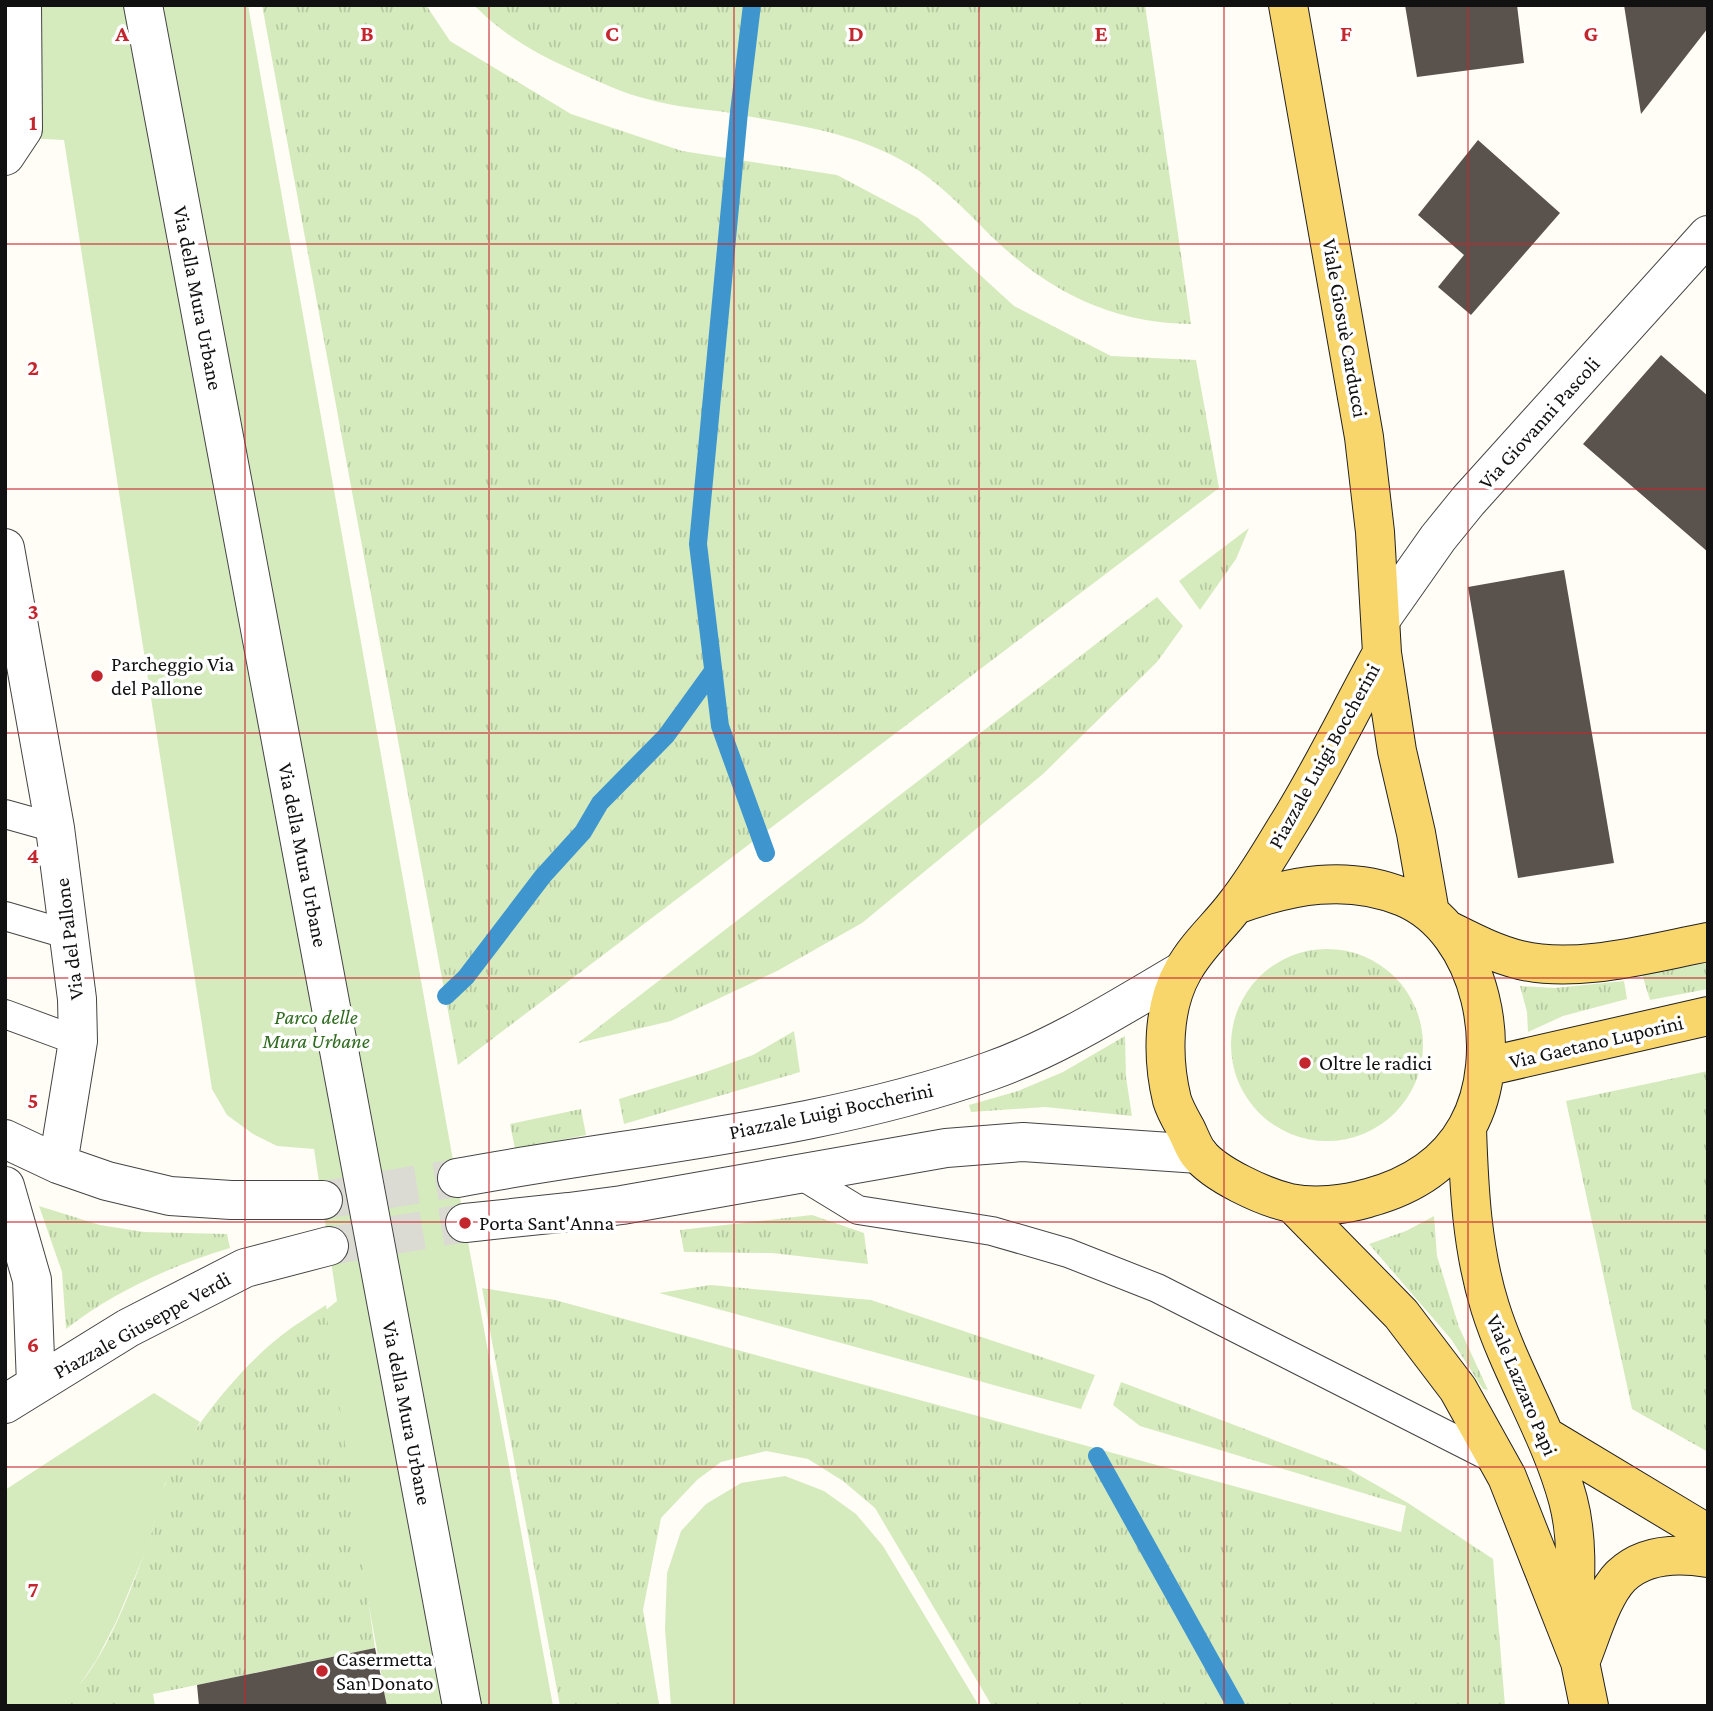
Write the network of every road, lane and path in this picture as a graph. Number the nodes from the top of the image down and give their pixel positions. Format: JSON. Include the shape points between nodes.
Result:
{"nodes":[{"id":1,"x":22,"y":5,"type":"edge"},
{"id":2,"x":143,"y":5,"type":"edge"},
{"id":3,"x":1288,"y":5,"type":"edge"},
{"id":4,"x":5,"y":156,"type":"edge"},
{"id":5,"x":1708,"y":235,"type":"edge"},
{"id":6,"x":5,"y":548,"type":"edge"},
{"id":7,"x":1382,"y":636,"type":"junction"},
{"id":8,"x":5,"y":814,"type":"edge"},
{"id":9,"x":55,"y":828,"type":"junction"},
{"id":10,"x":1236,"y":905,"type":"junction"},
{"id":11,"x":5,"y":916,"type":"edge"},
{"id":12,"x":1440,"y":922,"type":"junction"},
{"id":13,"x":70,"y":935,"type":"junction"},
{"id":14,"x":1708,"y":942,"type":"edge"},
{"id":15,"x":1182,"y":971,"type":"junction"},
{"id":16,"x":5,"y":1014,"type":"edge"},
{"id":17,"x":1708,"y":1016,"type":"edge"},
{"id":18,"x":78,"y":1041,"type":"junction"},
{"id":19,"x":1485,"y":1068,"type":"junction"},
{"id":20,"x":1466,"y":1128,"type":"junction"},
{"id":21,"x":5,"y":1139,"type":"edge"},
{"id":22,"x":1199,"y":1154,"type":"junction"},
{"id":23,"x":58,"y":1164,"type":"junction"},
{"id":24,"x":799,"y":1174,"type":"junction"},
{"id":25,"x":457,"y":1178,"type":"tunnel mouth"},
{"id":26,"x":5,"y":1186,"type":"edge"},
{"id":27,"x":323,"y":1200,"type":"tunnel mouth"},
{"id":28,"x":1293,"y":1204,"type":"junction"},
{"id":29,"x":465,"y":1223,"type":"tunnel mouth"},
{"id":30,"x":329,"y":1246,"type":"tunnel mouth"},
{"id":31,"x":21,"y":1394,"type":"edge"},
{"id":32,"x":1545,"y":1436,"type":"junction"},
{"id":33,"x":1498,"y":1461,"type":"junction"},
{"id":34,"x":1708,"y":1534,"type":"edge"},
{"id":35,"x":1708,"y":1558,"type":"edge"},
{"id":36,"x":1576,"y":1651,"type":"junction"},
{"id":37,"x":462,"y":1706,"type":"edge"},
{"id":38,"x":1589,"y":1706,"type":"edge"}],
"edges":[{"from":1,"to":4,"type":"street","via":[[23,129]]},
{"from":2,"to":37,"type":"street","name":"Via della Mura Urbane"},
{"from":3,"to":7,"type":"main road","name":"Viale Giosuè Carducci","via":[[1364,437]]},
{"from":5,"to":7,"type":"street","name":"Via Giovanni Pascoli","via":[[1468,501],[1438,538]]},
{"from":6,"to":9,"type":"street","name":"Via del Pallone"},
{"from":7,"to":10,"type":"main road","name":"Piazzale Luigi Boccherini","via":[[1290,822]]},
{"from":7,"to":12,"type":"main road","name":"Piazzale Luigi Boccherini","via":[[1397,751]]},
{"from":8,"to":9,"type":"lane"},
{"from":9,"to":13,"type":"street","name":"Via del Pallone"},
{"from":10,"to":12,"type":"main road","name":"Piazzale Luigi Boccherini","via":[[1293,887],[1343,883],[1405,897]]},
{"from":10,"to":15,"type":"main road","name":"Piazzale Luigi Boccherini"},
{"from":11,"to":13,"type":"lane"},
{"from":12,"to":14,"type":"main road","via":[[1500,954],[1555,965]]},
{"from":12,"to":19,"type":"main road","name":"Piazzale Luigi Boccherini","via":[[1467,960],[1479,994]]},
{"from":13,"to":18,"type":"street","name":"Via del Pallone"},
{"from":15,"to":22,"type":"main road","name":"Piazzale Luigi Boccherini","via":[[1170,1004],[1165,1063],[1173,1103]]},
{"from":15,"to":25,"type":"street","name":"Piazzale Luigi Boccherini","via":[[1045,1049],[935,1089],[797,1122]]},
{"from":16,"to":18,"type":"lane"},
{"from":17,"to":19,"type":"main road","name":"Via Gaetano Luporini"},
{"from":18,"to":23,"type":"street","name":"Via del Pallone"},
{"from":19,"to":20,"type":"main road","name":"Piazzale Luigi Boccherini"},
{"from":20,"to":28,"type":"main road","name":"Piazzale Luigi Boccherini","via":[[1438,1162],[1396,1191],[1360,1201]]},
{"from":20,"to":32,"type":"main road","name":"Viale Lazzaro Papi","via":[[1476,1252],[1502,1343]]},
{"from":21,"to":23,"type":"street"},
{"from":22,"to":24,"type":"street","via":[[1023,1142],[946,1147]]},
{"from":22,"to":28,"type":"main road","name":"Piazzale Luigi Boccherini","via":[[1234,1181]]},
{"from":23,"to":27,"type":"street","via":[[170,1196]]},
{"from":24,"to":29,"type":"street","via":[[569,1213]]},
{"from":24,"to":33,"type":"lane","via":[[858,1210],[992,1231],[1069,1253],[1157,1288]]},
{"from":26,"to":31,"type":"street","name":"Piazzale Giuseppe Verdi","via":[[32,1280]]},
{"from":28,"to":33,"type":"main road","name":"Viale Lazzaro Papi","via":[[1401,1314],[1458,1389]]},
{"from":30,"to":31,"type":"street","name":"Piazzale Giuseppe Verdi","via":[[245,1269],[128,1328]]},
{"from":32,"to":34,"type":"main road"},
{"from":32,"to":36,"type":"main road","name":"Viale Lazzaro Papi","via":[[1569,1502],[1576,1561]]},
{"from":33,"to":36,"type":"main road","name":"Viale Lazzaro Papi"},
{"from":35,"to":36,"type":"main road","via":[[1683,1553],[1657,1558],[1620,1577]]},
{"from":36,"to":38,"type":"main road","name":"Viale Lazzaro Papi"}]}
